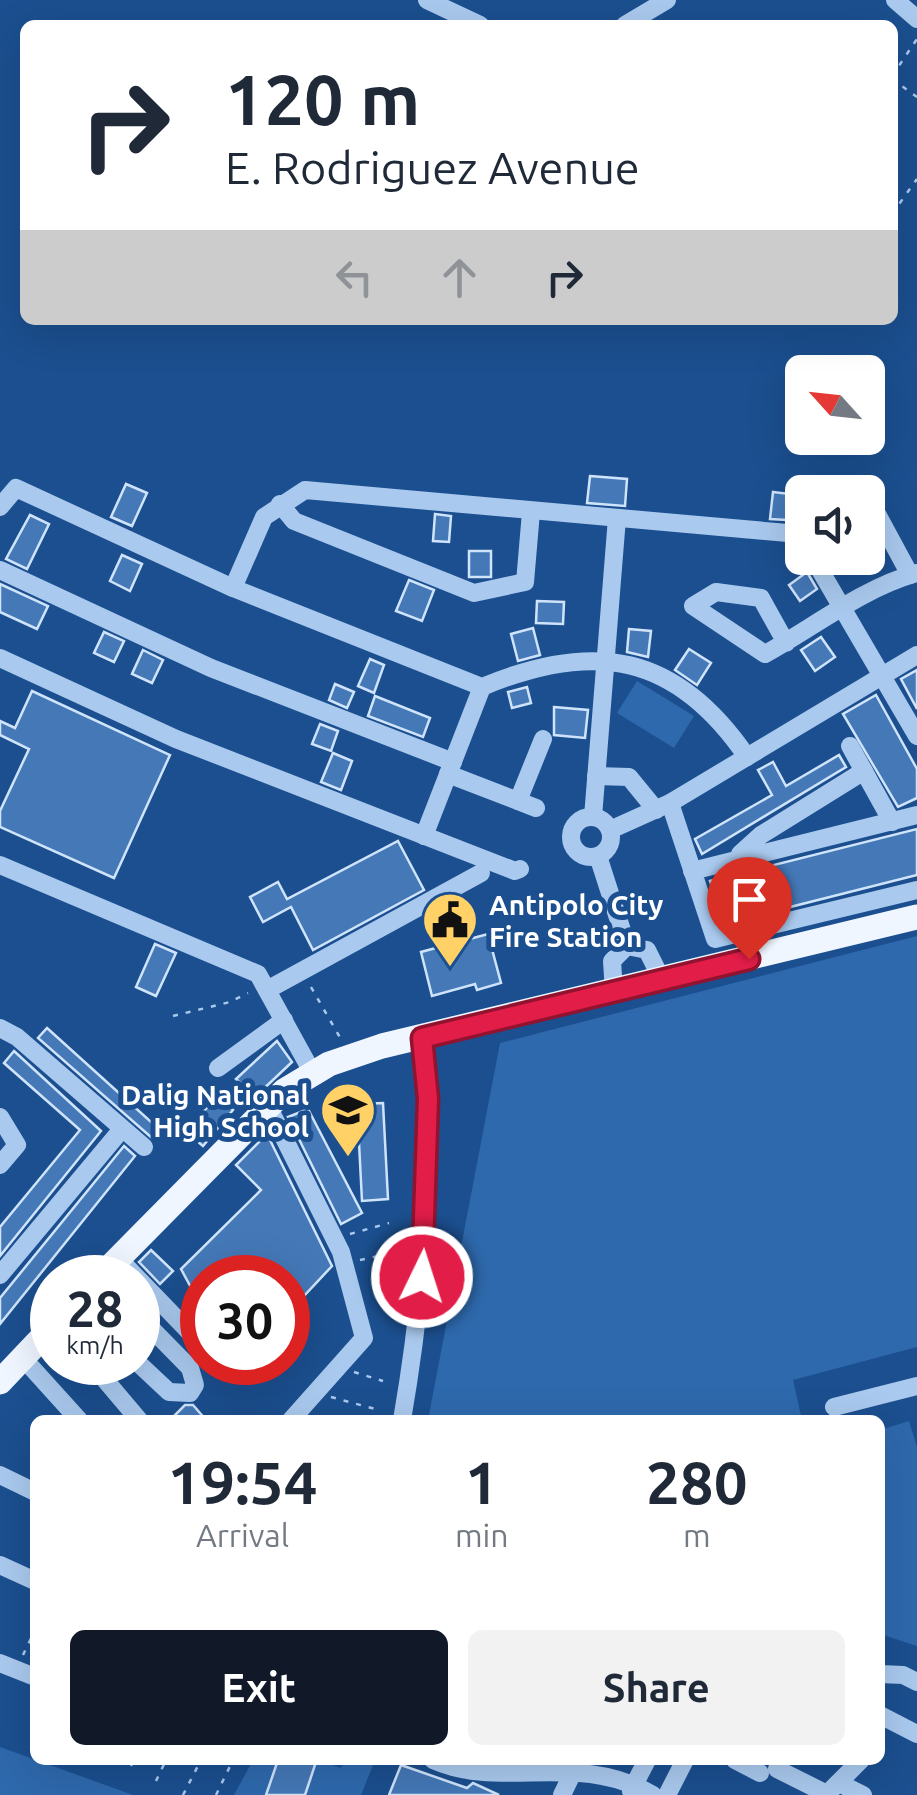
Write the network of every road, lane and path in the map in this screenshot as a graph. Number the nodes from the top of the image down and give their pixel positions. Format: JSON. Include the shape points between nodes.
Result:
{"nodes":[{"id":1,"x":426,"y":0,"type":"edge"},
{"id":2,"x":667,"y":0,"type":"edge"},
{"id":3,"x":894,"y":0,"type":"edge"},
{"id":4,"x":917,"y":19,"type":"edge"},
{"id":5,"x":469,"y":20,"type":"edge"},
{"id":6,"x":633,"y":20,"type":"edge"},
{"id":7,"x":917,"y":39,"type":"edge"},
{"id":8,"x":898,"y":68,"type":"edge"},
{"id":9,"x":917,"y":179,"type":"edge"},
{"id":10,"x":898,"y":206,"type":"edge"},
{"id":11,"x":280,"y":504,"type":"junction"},
{"id":12,"x":0,"y":507,"type":"edge"},
{"id":13,"x":531,"y":512,"type":"junction"},
{"id":14,"x":617,"y":518,"type":"junction"},
{"id":15,"x":885,"y":527,"type":"edge"},
{"id":16,"x":785,"y":533,"type":"edge"},
{"id":17,"x":0,"y":570,"type":"edge"},
{"id":18,"x":913,"y":574,"type":"edge"},
{"id":19,"x":825,"y":575,"type":"edge"},
{"id":20,"x":233,"y":588,"type":"junction"},
{"id":21,"x":845,"y":608,"type":"junction"},
{"id":22,"x":786,"y":643,"type":"junction"},
{"id":23,"x":917,"y":655,"type":"edge"},
{"id":24,"x":0,"y":658,"type":"edge"},
{"id":25,"x":606,"y":662,"type":"junction"},
{"id":26,"x":883,"y":674,"type":"junction"},
{"id":27,"x":482,"y":687,"type":"junction"},
{"id":28,"x":917,"y":736,"type":"edge"},
{"id":29,"x":543,"y":739,"type":"dead end"},
{"id":30,"x":850,"y":746,"type":"dead end"},
{"id":31,"x":747,"y":757,"type":"junction"},
{"id":32,"x":450,"y":768,"type":"junction"},
{"id":33,"x":864,"y":772,"type":"junction"},
{"id":34,"x":596,"y":776,"type":"junction"},
{"id":35,"x":518,"y":801,"type":"junction"},
{"id":36,"x":663,"y":806,"type":"junction"},
{"id":37,"x":536,"y":808,"type":"dead end"},
{"id":38,"x":917,"y":815,"type":"edge"},
{"id":39,"x":593,"y":817,"type":"junction"},
{"id":40,"x":892,"y":822,"type":"junction"},
{"id":41,"x":610,"y":830,"type":"junction"},
{"id":42,"x":424,"y":836,"type":"junction"},
{"id":43,"x":598,"y":856,"type":"junction"},
{"id":44,"x":737,"y":857,"type":"junction"},
{"id":45,"x":0,"y":865,"type":"edge"},
{"id":46,"x":520,"y":870,"type":"dead end"},
{"id":47,"x":692,"y":871,"type":"junction"},
{"id":48,"x":481,"y":873,"type":"dead end"},
{"id":49,"x":917,"y":890,"type":"edge"},
{"id":50,"x":917,"y":917,"type":"edge"},
{"id":51,"x":627,"y":946,"type":"junction"},
{"id":52,"x":662,"y":980,"type":"junction"},
{"id":53,"x":265,"y":987,"type":"junction"},
{"id":54,"x":311,"y":988,"type":"dead end"},
{"id":55,"x":614,"y":992,"type":"junction"},
{"id":56,"x":173,"y":1016,"type":"dead end"},
{"id":57,"x":284,"y":1020,"type":"junction"},
{"id":58,"x":8,"y":1033,"type":"edge"},
{"id":59,"x":422,"y":1038,"type":"junction"},
{"id":60,"x":0,"y":1049,"type":"edge"},
{"id":61,"x":350,"y":1055,"type":"junction"},
{"id":62,"x":218,"y":1068,"type":"dead end"},
{"id":63,"x":312,"y":1072,"type":"junction"},
{"id":64,"x":268,"y":1106,"type":"junction"},
{"id":65,"x":0,"y":1117,"type":"edge"},
{"id":66,"x":122,"y":1128,"type":"junction"},
{"id":67,"x":144,"y":1148,"type":"dead end"},
{"id":68,"x":0,"y":1165,"type":"edge"},
{"id":69,"x":389,"y":1223,"type":"dead end"},
{"id":70,"x":334,"y":1238,"type":"junction"},
{"id":71,"x":394,"y":1253,"type":"dead end"},
{"id":72,"x":121,"y":1255,"type":"edge"},
{"id":73,"x":344,"y":1263,"type":"junction"},
{"id":74,"x":0,"y":1275,"type":"edge"},
{"id":75,"x":160,"y":1301,"type":"edge"},
{"id":76,"x":180,"y":1321,"type":"edge"},
{"id":77,"x":160,"y":1338,"type":"edge"},
{"id":78,"x":30,"y":1351,"type":"edge"},
{"id":79,"x":23,"y":1358,"type":"junction"},
{"id":80,"x":338,"y":1367,"type":"junction"},
{"id":81,"x":383,"y":1381,"type":"dead end"},
{"id":82,"x":0,"y":1382,"type":"edge"},
{"id":83,"x":160,"y":1384,"type":"edge"},
{"id":84,"x":110,"y":1385,"type":"edge"},
{"id":85,"x":917,"y":1386,"type":"edge"},
{"id":86,"x":316,"y":1393,"type":"junction"},
{"id":87,"x":834,"y":1407,"type":"dead end"},
{"id":88,"x":375,"y":1409,"type":"dead end"},
{"id":89,"x":74,"y":1415,"type":"edge"},
{"id":90,"x":136,"y":1415,"type":"edge"},
{"id":91,"x":296,"y":1415,"type":"edge"},
{"id":92,"x":403,"y":1415,"type":"edge"},
{"id":93,"x":0,"y":1475,"type":"edge"},
{"id":94,"x":30,"y":1490,"type":"edge"},
{"id":95,"x":0,"y":1565,"type":"edge"},
{"id":96,"x":30,"y":1579,"type":"edge"},
{"id":97,"x":30,"y":1637,"type":"edge"},
{"id":98,"x":8,"y":1666,"type":"edge"},
{"id":99,"x":885,"y":1674,"type":"edge"},
{"id":100,"x":917,"y":1682,"type":"edge"},
{"id":101,"x":885,"y":1718,"type":"edge"},
{"id":102,"x":917,"y":1734,"type":"edge"},
{"id":103,"x":164,"y":1765,"type":"edge"},
{"id":104,"x":198,"y":1765,"type":"edge"},
{"id":105,"x":231,"y":1765,"type":"edge"},
{"id":106,"x":454,"y":1765,"type":"edge"},
{"id":107,"x":644,"y":1765,"type":"edge"},
{"id":108,"x":682,"y":1765,"type":"edge"},
{"id":109,"x":750,"y":1765,"type":"edge"},
{"id":110,"x":856,"y":1765,"type":"edge"},
{"id":111,"x":569,"y":1767,"type":"edge"},
{"id":112,"x":156,"y":1781,"type":"dead end"},
{"id":113,"x":632,"y":1790,"type":"edge"},
{"id":114,"x":831,"y":1791,"type":"edge"},
{"id":115,"x":183,"y":1795,"type":"edge"},
{"id":116,"x":216,"y":1795,"type":"edge"},
{"id":117,"x":562,"y":1795,"type":"edge"},
{"id":118,"x":652,"y":1795,"type":"edge"},
{"id":119,"x":667,"y":1795,"type":"edge"},
{"id":120,"x":863,"y":1795,"type":"edge"}],
"edges":[{"from":1,"to":5,"type":"street"},
{"from":2,"to":6,"type":"street"},
{"from":3,"to":4,"type":"street"},
{"from":7,"to":8,"type":"path"},
{"from":9,"to":10,"type":"path"},
{"from":11,"to":13,"type":"street","via":[[305,490]]},
{"from":11,"to":13,"type":"street","via":[[294,521],[474,593],[525,582]]},
{"from":11,"to":20,"type":"street","via":[[264,517]]},
{"from":12,"to":20,"type":"street","via":[[16,488]]},
{"from":13,"to":14,"type":"street"},
{"from":14,"to":16,"type":"street"},
{"from":14,"to":25,"type":"street"},
{"from":15,"to":18,"type":"street"},
{"from":17,"to":32,"type":"street"},
{"from":18,"to":21,"type":"street"},
{"from":19,"to":21,"type":"street"},
{"from":20,"to":27,"type":"street"},
{"from":21,"to":22,"type":"street"},
{"from":21,"to":26,"type":"street"},
{"from":22,"to":22,"type":"street","via":[[765,654],[693,606],[716,592],[761,598]]},
{"from":23,"to":26,"type":"street"},
{"from":24,"to":42,"type":"street","via":[[176,739]]},
{"from":25,"to":27,"type":"street","via":[[545,664]]},
{"from":25,"to":31,"type":"street","via":[[649,670],[685,689],[719,716]]},
{"from":25,"to":34,"type":"street"},
{"from":26,"to":28,"type":"street"},
{"from":26,"to":31,"type":"street"},
{"from":27,"to":32,"type":"street"},
{"from":29,"to":35,"type":"street"},
{"from":30,"to":33,"type":"street"},
{"from":31,"to":36,"type":"street"},
{"from":32,"to":35,"type":"street"},
{"from":32,"to":42,"type":"street"},
{"from":33,"to":40,"type":"street"},
{"from":33,"to":44,"type":"street"},
{"from":34,"to":36,"type":"street","via":[[628,776]]},
{"from":34,"to":39,"type":"street"},
{"from":35,"to":37,"type":"street"},
{"from":36,"to":41,"type":"street"},
{"from":36,"to":47,"type":"street"},
{"from":38,"to":40,"type":"street"},
{"from":39,"to":41,"type":"street"},
{"from":39,"to":43,"type":"street","via":[[578,822],[571,840],[578,853]]},
{"from":40,"to":44,"type":"street"},
{"from":41,"to":43,"type":"street","via":[[610,844]]},
{"from":42,"to":46,"type":"street"},
{"from":43,"to":51,"type":"street"},
{"from":44,"to":47,"type":"street"},
{"from":45,"to":53,"type":"street","via":[[258,974]]},
{"from":47,"to":49,"type":"street","via":[[715,939]]},
{"from":48,"to":53,"type":"street"},
{"from":50,"to":52,"type":"main road"},
{"from":51,"to":52,"type":"street","via":[[647,950]]},
{"from":51,"to":55,"type":"street","via":[[612,961]]},
{"from":52,"to":55,"type":"main road"},
{"from":53,"to":56,"type":"path"},
{"from":53,"to":57,"type":"street"},
{"from":54,"to":61,"type":"path"},
{"from":55,"to":59,"type":"main road"},
{"from":57,"to":62,"type":"street"},
{"from":57,"to":63,"type":"street"},
{"from":58,"to":60,"type":"street"},
{"from":58,"to":66,"type":"street"},
{"from":59,"to":61,"type":"main road"},
{"from":59,"to":92,"type":"street","via":[[428,1099],[425,1248]]},
{"from":61,"to":63,"type":"main road"},
{"from":63,"to":64,"type":"main road"},
{"from":64,"to":70,"type":"street"},
{"from":64,"to":72,"type":"main road"},
{"from":65,"to":68,"type":"street","via":[[17,1145]]},
{"from":66,"to":67,"type":"street"},
{"from":66,"to":74,"type":"street"},
{"from":69,"to":70,"type":"path"},
{"from":70,"to":73,"type":"street"},
{"from":71,"to":73,"type":"path"},
{"from":73,"to":80,"type":"street","via":[[364,1338]]},
{"from":75,"to":76,"type":"street"},
{"from":77,"to":83,"type":"street","via":[[190,1368],[195,1384],[190,1392],[169,1392]]},
{"from":78,"to":79,"type":"main road"},
{"from":79,"to":82,"type":"main road"},
{"from":79,"to":89,"type":"street"},
{"from":80,"to":81,"type":"path"},
{"from":80,"to":86,"type":"street"},
{"from":84,"to":90,"type":"street"},
{"from":85,"to":87,"type":"street"},
{"from":86,"to":88,"type":"path"},
{"from":86,"to":91,"type":"street"},
{"from":93,"to":94,"type":"street"},
{"from":95,"to":96,"type":"street"},
{"from":97,"to":98,"type":"path"},
{"from":99,"to":100,"type":"street"},
{"from":101,"to":102,"type":"street"},
{"from":103,"to":112,"type":"path"},
{"from":104,"to":115,"type":"path"},
{"from":105,"to":116,"type":"path"},
{"from":106,"to":111,"type":"street","via":[[471,1771]]},
{"from":107,"to":113,"type":"street"},
{"from":108,"to":119,"type":"street"},
{"from":109,"to":114,"type":"street"},
{"from":110,"to":114,"type":"street"},
{"from":111,"to":113,"type":"street"},
{"from":111,"to":117,"type":"street"},
{"from":113,"to":118,"type":"street"},
{"from":114,"to":120,"type":"street"}]}
